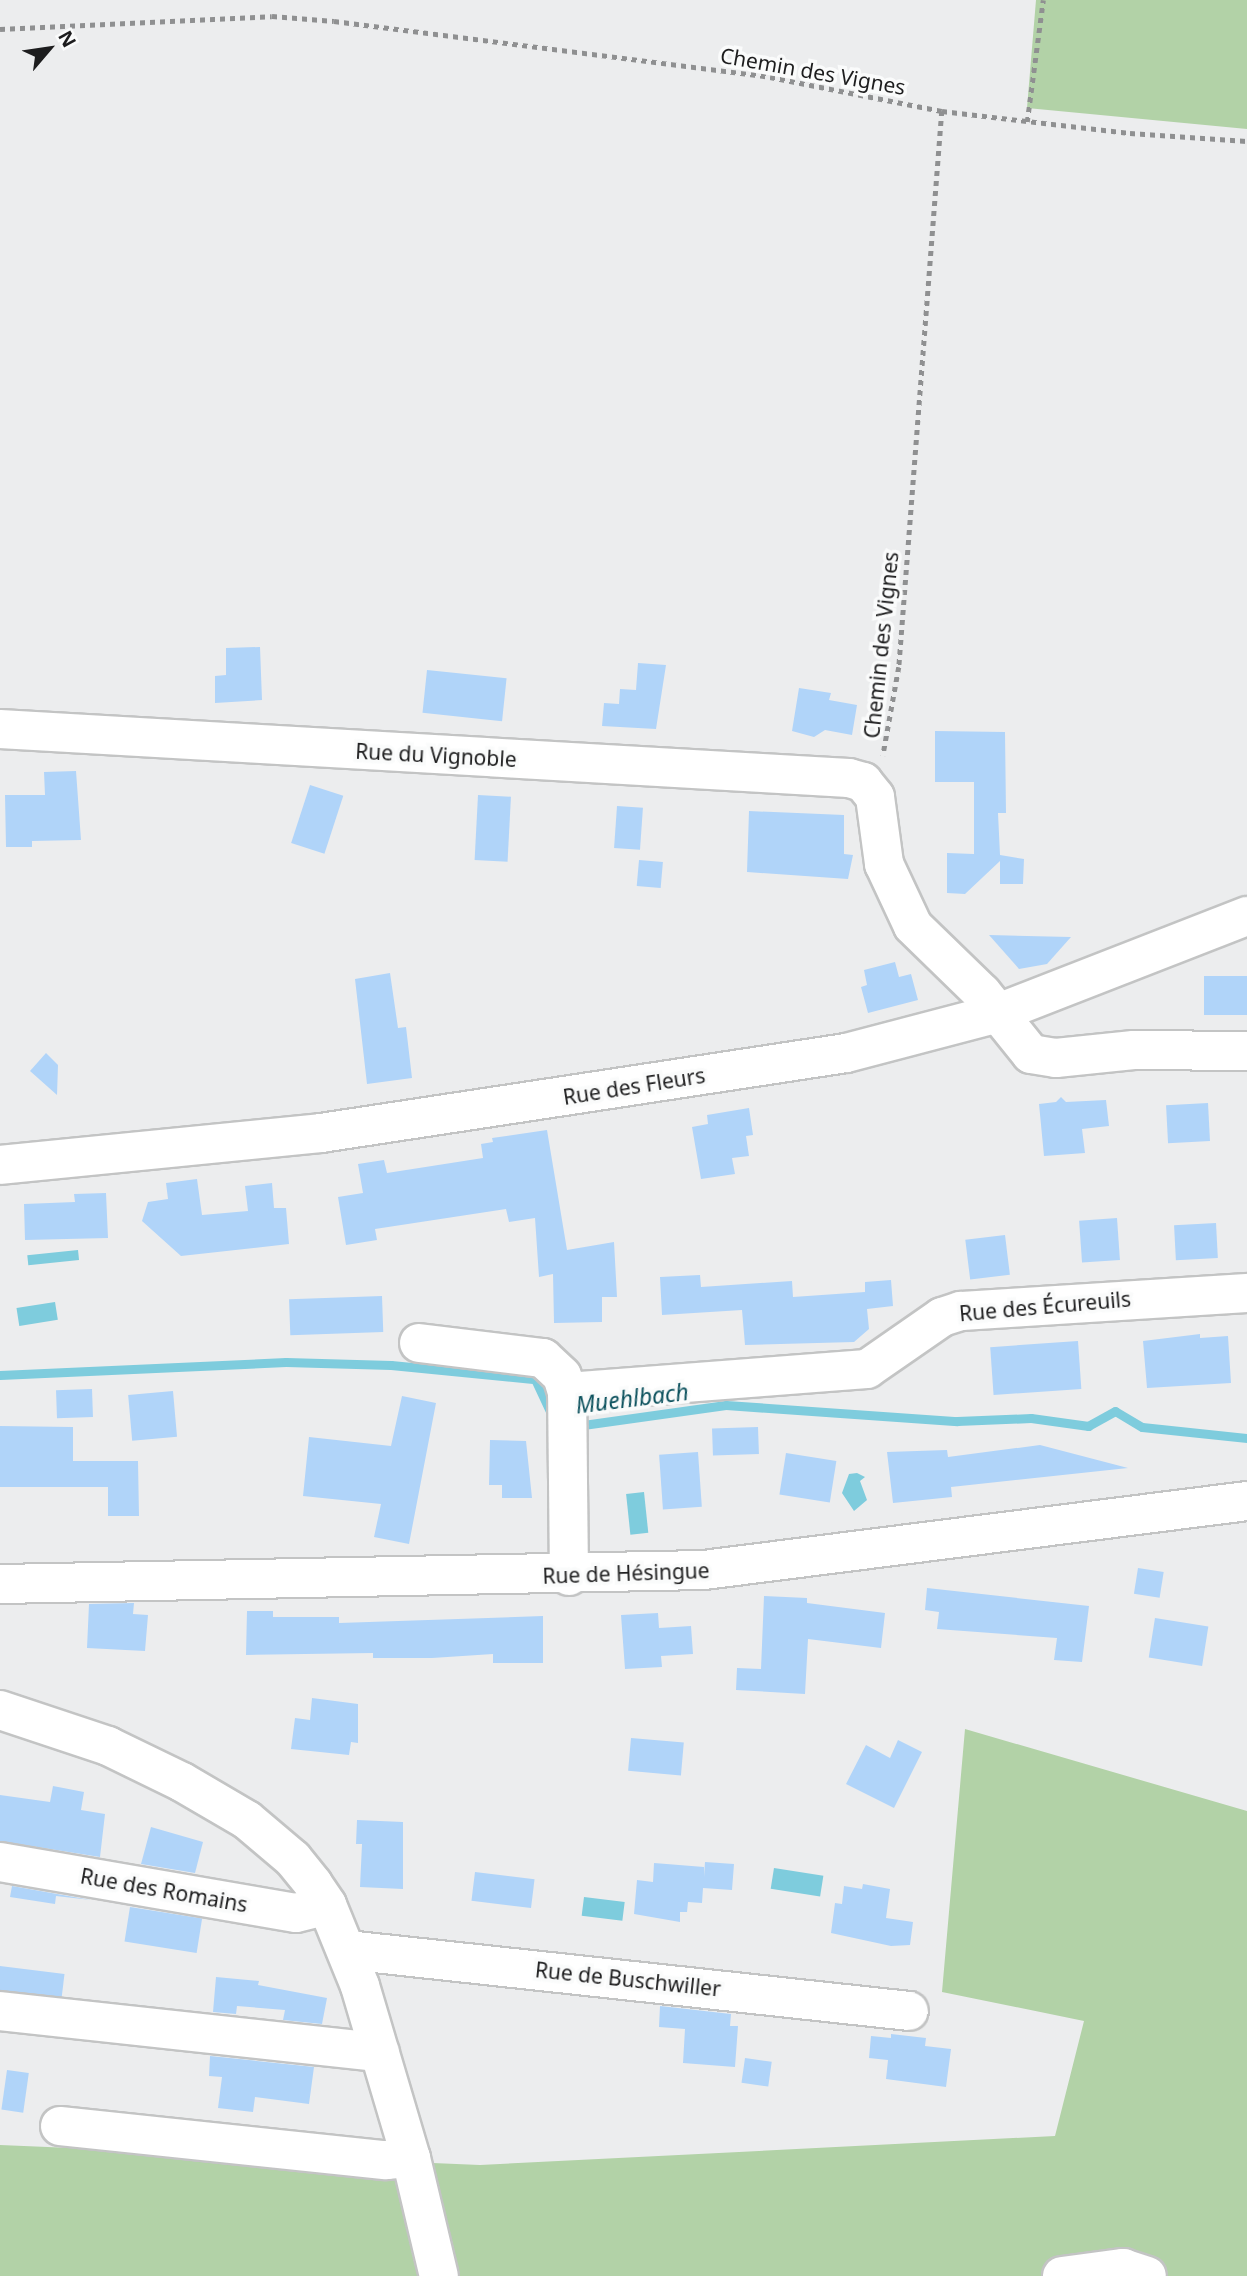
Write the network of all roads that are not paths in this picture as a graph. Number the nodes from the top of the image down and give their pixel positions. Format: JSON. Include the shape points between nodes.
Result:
{"nodes":[{"id":1,"x":0,"y":729,"type":"edge"},
{"id":2,"x":1247,"y":916,"type":"edge"},
{"id":3,"x":998,"y":1013,"type":"junction"},
{"id":4,"x":1247,"y":1052,"type":"edge"},
{"id":5,"x":0,"y":1165,"type":"edge"},
{"id":6,"x":1247,"y":1293,"type":"edge"},
{"id":7,"x":419,"y":1343,"type":"dead end"},
{"id":8,"x":567,"y":1399,"type":"junction"},
{"id":9,"x":1247,"y":1501,"type":"edge"},
{"id":10,"x":569,"y":1576,"type":"junction"},
{"id":11,"x":0,"y":1584,"type":"edge"},
{"id":12,"x":0,"y":1710,"type":"edge"},
{"id":13,"x":0,"y":1862,"type":"edge"},
{"id":14,"x":327,"y":1905,"type":"junction"},
{"id":15,"x":347,"y":1950,"type":"junction"},
{"id":16,"x":0,"y":2011,"type":"edge"},
{"id":17,"x":909,"y":2011,"type":"dead end"},
{"id":18,"x":380,"y":2052,"type":"junction"},
{"id":19,"x":60,"y":2126,"type":"dead end"},
{"id":20,"x":411,"y":2158,"type":"junction"},
{"id":21,"x":439,"y":2276,"type":"edge"},
{"id":22,"x":1062,"y":2276,"type":"edge"},
{"id":23,"x":1147,"y":2276,"type":"edge"}],
"edges":[{"from":1,"to":3,"type":"street","name":"Rue du Vignoble","via":[[849,778],[870,787],[884,864],[905,914],[921,937]]},
{"from":2,"to":3,"type":"street","name":"Rue des Fleurs"},
{"from":3,"to":4,"type":"street","via":[[1019,1043],[1043,1057],[1134,1050]]},
{"from":3,"to":5,"type":"street","name":"Rue des Fleurs","via":[[846,1053],[522,1103],[321,1133]]},
{"from":6,"to":8,"type":"street","name":"Rue des Écureuils","via":[[961,1311],[942,1317],[867,1369]]},
{"from":7,"to":8,"type":"street","via":[[543,1358],[562,1376]]},
{"from":8,"to":10,"type":"street"},
{"from":9,"to":10,"type":"street","name":"Rue de Hésingue","via":[[800,1560]]},
{"from":10,"to":11,"type":"street","name":"Rue de Hésingue"},
{"from":12,"to":14,"type":"street","via":[[108,1746],[222,1804],[293,1859]]},
{"from":13,"to":14,"type":"street","name":"Rue des Romains","via":[[296,1913]]},
{"from":14,"to":15,"type":"street"},
{"from":15,"to":17,"type":"street","name":"Rue de Buschwiller"},
{"from":15,"to":18,"type":"street"},
{"from":16,"to":18,"type":"street"},
{"from":18,"to":20,"type":"street"},
{"from":19,"to":20,"type":"street","via":[[386,2160]]},
{"from":20,"to":21,"type":"street"},
{"from":22,"to":23,"type":"street","via":[[1123,2268]]}]}
